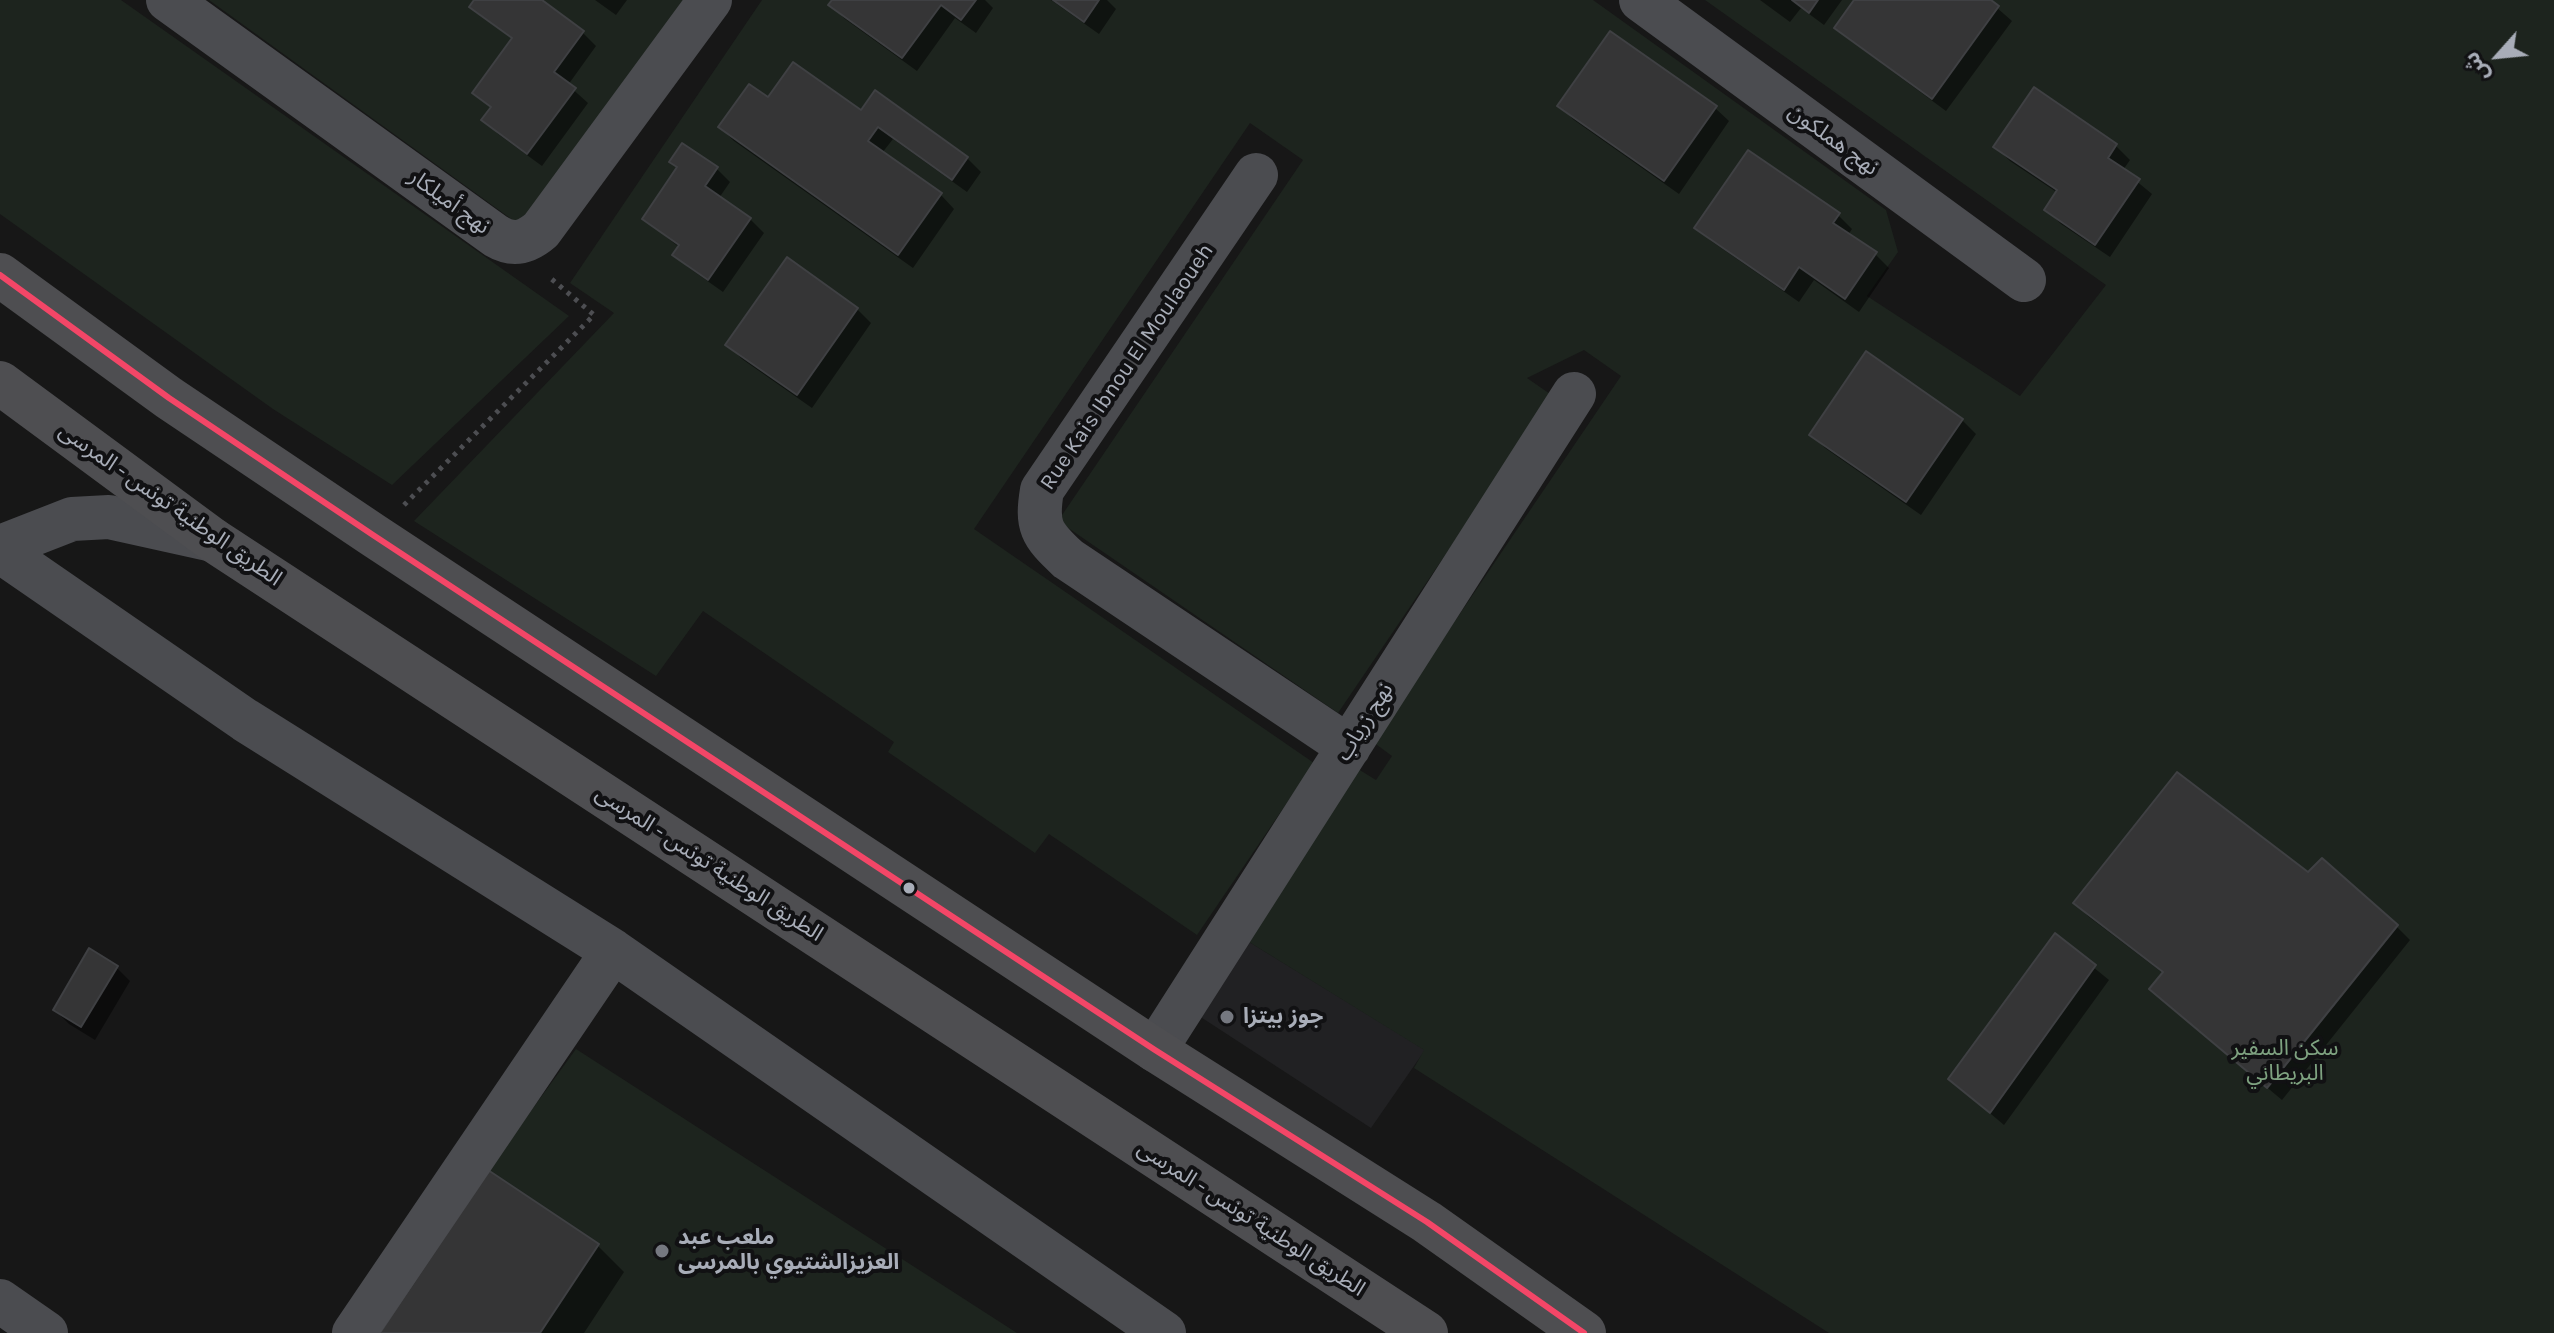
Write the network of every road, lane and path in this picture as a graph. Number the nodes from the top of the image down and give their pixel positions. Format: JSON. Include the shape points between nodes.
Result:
{"nodes":[{"id":1,"x":168,"y":0,"type":"edge"},
{"id":2,"x":710,"y":0,"type":"edge"},
{"id":3,"x":1641,"y":0,"type":"edge"},
{"id":4,"x":1256,"y":175,"type":"dead end"},
{"id":5,"x":507,"y":242,"type":"junction"},
{"id":6,"x":0,"y":275,"type":"edge"},
{"id":7,"x":2024,"y":280,"type":"dead end"},
{"id":8,"x":0,"y":383,"type":"edge"},
{"id":9,"x":1574,"y":394,"type":"dead end"},
{"id":10,"x":373,"y":535,"type":"junction"},
{"id":11,"x":213,"y":540,"type":"junction"},
{"id":12,"x":0,"y":549,"type":"edge"},
{"id":13,"x":1349,"y":747,"type":"junction"},
{"id":14,"x":613,"y":951,"type":"junction"},
{"id":15,"x":1155,"y":1050,"type":"junction"},
{"id":16,"x":0,"y":1301,"type":"edge"},
{"id":17,"x":46,"y":1333,"type":"edge"},
{"id":18,"x":354,"y":1333,"type":"edge"},
{"id":19,"x":1164,"y":1333,"type":"edge"},
{"id":20,"x":1426,"y":1333,"type":"edge"},
{"id":21,"x":1584,"y":1333,"type":"edge"}],
"edges":[{"from":1,"to":5,"type":"street","name":"نهج أميلكار"},
{"from":2,"to":5,"type":"street","name":"نهج أميلكار","via":[[541,230],[520,243]]},
{"from":3,"to":7,"type":"street","name":"نهج هملكون"},
{"from":4,"to":13,"type":"street","name":"Rue Kais Ibnou El Moulaoueh","via":[[1042,490],[1038,515],[1046,538],[1068,559]]},
{"from":5,"to":10,"type":"path","via":[[594,315]]},
{"from":6,"to":10,"type":"highway","via":[[169,398]]},
{"from":8,"to":11,"type":"highway","name":"الطريق الوطنية تونس - المرسى"},
{"from":9,"to":13,"type":"street","name":"نهج زرياب"},
{"from":10,"to":15,"type":"highway"},
{"from":11,"to":12,"type":"street","via":[[109,517],[72,519]]},
{"from":11,"to":20,"type":"highway","name":"الطريق الوطنية تونس - المرسى"},
{"from":12,"to":14,"type":"street","via":[[245,720]]},
{"from":13,"to":15,"type":"street","name":"نهج زرياب"},
{"from":14,"to":18,"type":"street"},
{"from":14,"to":19,"type":"street"},
{"from":15,"to":21,"type":"highway","via":[[1427,1222]]},
{"from":16,"to":17,"type":"street"}]}
